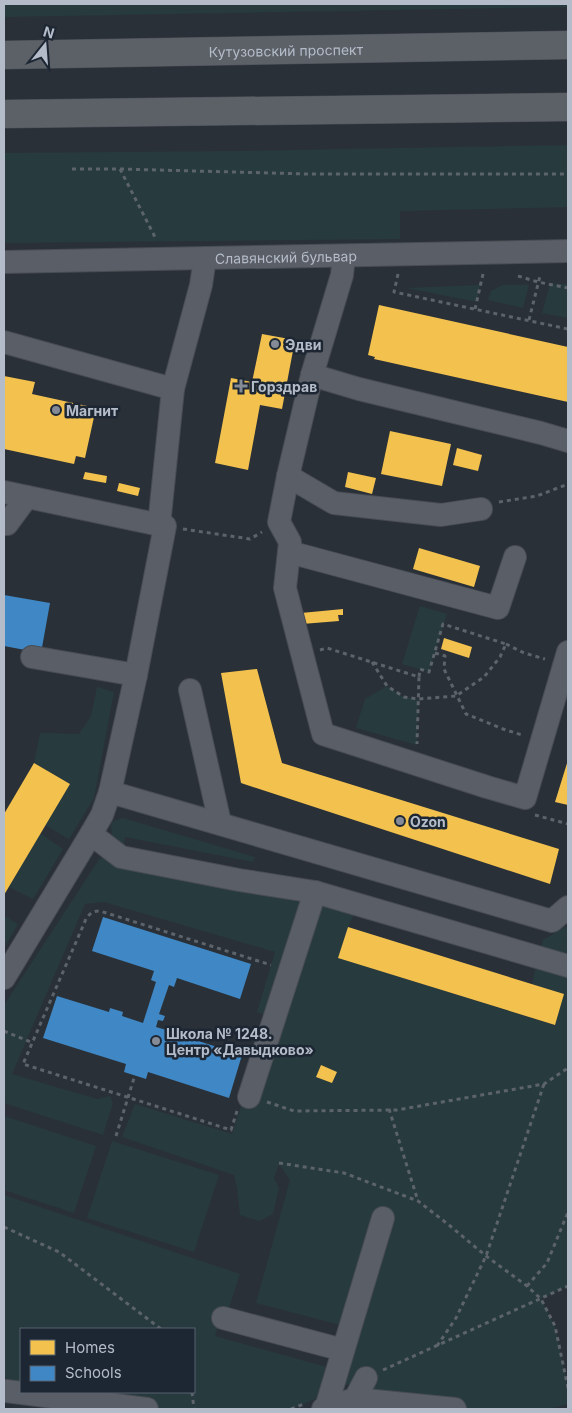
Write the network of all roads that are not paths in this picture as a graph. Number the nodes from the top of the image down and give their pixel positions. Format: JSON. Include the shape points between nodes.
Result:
{"nodes":[{"id":1,"x":568,"y":45,"type":"edge"},
{"id":2,"x":4,"y":55,"type":"edge"},
{"id":3,"x":568,"y":106,"type":"edge"},
{"id":4,"x":4,"y":114,"type":"edge"},
{"id":5,"x":568,"y":251,"type":"edge"},
{"id":6,"x":344,"y":256,"type":"junction"},
{"id":7,"x":205,"y":258,"type":"junction"},
{"id":8,"x":4,"y":262,"type":"edge"},
{"id":9,"x":4,"y":342,"type":"edge"},
{"id":10,"x":312,"y":376,"type":"junction"},
{"id":11,"x":173,"y":389,"type":"junction"},
{"id":12,"x":568,"y":441,"type":"edge"},
{"id":13,"x":288,"y":476,"type":"junction"},
{"id":14,"x":4,"y":492,"type":"edge"},
{"id":15,"x":27,"y":497,"type":"junction"},
{"id":16,"x":481,"y":509,"type":"road end"},
{"id":17,"x":4,"y":524,"type":"edge"},
{"id":18,"x":162,"y":526,"type":"junction"},
{"id":19,"x":288,"y":552,"type":"junction"},
{"id":20,"x":515,"y":557,"type":"dead end"},
{"id":21,"x":32,"y":657,"type":"dead end"},
{"id":22,"x":567,"y":658,"type":"edge"},
{"id":23,"x":136,"y":675,"type":"junction"},
{"id":24,"x":190,"y":690,"type":"dead end"},
{"id":25,"x":110,"y":792,"type":"junction"},
{"id":26,"x":220,"y":823,"type":"junction"},
{"id":27,"x":91,"y":834,"type":"junction"},
{"id":28,"x":316,"y":892,"type":"junction"},
{"id":29,"x":568,"y":907,"type":"edge"},
{"id":30,"x":568,"y":966,"type":"edge"},
{"id":31,"x":4,"y":978,"type":"edge"},
{"id":32,"x":249,"y":1097,"type":"road end"},
{"id":33,"x":383,"y":1218,"type":"dead end"},
{"id":34,"x":222,"y":1318,"type":"dead end"},
{"id":35,"x":343,"y":1350,"type":"junction"},
{"id":36,"x":366,"y":1378,"type":"road end"},
{"id":37,"x":6,"y":1391,"type":"dead end"},
{"id":38,"x":20,"y":1393,"type":"edge"},
{"id":39,"x":22,"y":1393,"type":"edge"},
{"id":40,"x":327,"y":1402,"type":"edge"},
{"id":41,"x":355,"y":1404,"type":"edge"},
{"id":42,"x":147,"y":1409,"type":"edge"},
{"id":43,"x":455,"y":1409,"type":"edge"}],
"edges":[{"from":1,"to":2,"type":"main road","name":"Кутузовский проспект"},
{"from":3,"to":4,"type":"main road"},
{"from":5,"to":6,"type":"street","name":"Славянский бульвар"},
{"from":6,"to":7,"type":"street","name":"Славянский бульвар"},
{"from":6,"to":10,"type":"street","via":[[342,275]]},
{"from":7,"to":8,"type":"street","name":"Славянский бульвар"},
{"from":7,"to":11,"type":"street","via":[[201,285]]},
{"from":9,"to":11,"type":"street"},
{"from":10,"to":12,"type":"street"},
{"from":10,"to":13,"type":"street"},
{"from":11,"to":18,"type":"street"},
{"from":13,"to":16,"type":"street","via":[[334,503],[441,515]]},
{"from":13,"to":19,"type":"street","via":[[279,522],[290,542]]},
{"from":14,"to":15,"type":"street"},
{"from":15,"to":17,"type":"street"},
{"from":15,"to":18,"type":"street"},
{"from":18,"to":23,"type":"street"},
{"from":19,"to":20,"type":"street","via":[[498,608]]},
{"from":19,"to":22,"type":"street","via":[[285,588],[323,734],[526,798]]},
{"from":21,"to":23,"type":"street"},
{"from":23,"to":25,"type":"street"},
{"from":24,"to":26,"type":"street"},
{"from":25,"to":26,"type":"street"},
{"from":25,"to":27,"type":"street"},
{"from":26,"to":29,"type":"street","via":[[552,921]]},
{"from":27,"to":28,"type":"street","via":[[121,857]]},
{"from":27,"to":31,"type":"street"},
{"from":28,"to":30,"type":"street"},
{"from":28,"to":32,"type":"street"},
{"from":33,"to":35,"type":"street"},
{"from":34,"to":35,"type":"street"},
{"from":35,"to":40,"type":"street"},
{"from":36,"to":41,"type":"street"},
{"from":37,"to":38,"type":"street"},
{"from":39,"to":42,"type":"street"},
{"from":40,"to":41,"type":"street"},
{"from":41,"to":43,"type":"street"}]}
